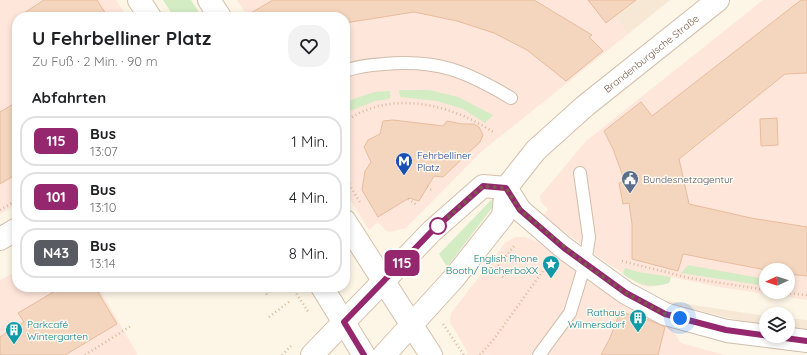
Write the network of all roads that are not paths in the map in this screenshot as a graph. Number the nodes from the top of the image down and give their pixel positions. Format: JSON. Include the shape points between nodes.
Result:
{"nodes":[{"id":1,"x":139,"y":0,"type":"edge"},
{"id":2,"x":209,"y":0,"type":"edge"},
{"id":3,"x":718,"y":0,"type":"edge"},
{"id":4,"x":147,"y":12,"type":"edge"},
{"id":5,"x":217,"y":12,"type":"edge"},
{"id":6,"x":350,"y":68,"type":"edge"},
{"id":7,"x":511,"y":98,"type":"dead end"},
{"id":8,"x":580,"y":173,"type":"dead end"},
{"id":9,"x":506,"y":188,"type":"junction"},
{"id":10,"x":350,"y":229,"type":"edge"},
{"id":11,"x":12,"y":232,"type":"edge"},
{"id":12,"x":0,"y":239,"type":"edge"},
{"id":13,"x":585,"y":264,"type":"junction"},
{"id":14,"x":383,"y":282,"type":"junction"},
{"id":15,"x":325,"y":292,"type":"edge"},
{"id":16,"x":344,"y":322,"type":"junction"},
{"id":17,"x":412,"y":324,"type":"junction"},
{"id":18,"x":807,"y":341,"type":"edge"},
{"id":19,"x":312,"y":355,"type":"edge"},
{"id":20,"x":364,"y":355,"type":"edge"},
{"id":21,"x":384,"y":355,"type":"edge"},
{"id":22,"x":431,"y":355,"type":"edge"},
{"id":23,"x":539,"y":355,"type":"edge"}],
"edges":[{"from":1,"to":4,"type":"main road"},
{"from":2,"to":5,"type":"main road"},
{"from":3,"to":9,"type":"main road","name":"Brandenburgische Straße","via":[[585,106],[536,150]]},
{"from":6,"to":7,"type":"lane","via":[[410,62],[449,68],[481,80]]},
{"from":8,"to":13,"type":"lane","via":[[589,242]]},
{"from":9,"to":13,"type":"main road","via":[[520,210]]},
{"from":9,"to":14,"type":"main road","via":[[483,186],[432,231]]},
{"from":9,"to":17,"type":"main road","via":[[503,216],[454,278]]},
{"from":10,"to":14,"type":"main road"},
{"from":11,"to":12,"type":"main road"},
{"from":13,"to":18,"type":"main road","via":[[626,293],[665,314],[726,330]]},
{"from":13,"to":23,"type":"lane","via":[[570,312]]},
{"from":14,"to":16,"type":"main road"},
{"from":14,"to":17,"type":"main road"},
{"from":15,"to":16,"type":"main road"},
{"from":16,"to":19,"type":"main road"},
{"from":16,"to":20,"type":"main road"},
{"from":17,"to":21,"type":"main road"},
{"from":17,"to":22,"type":"main road"}]}
